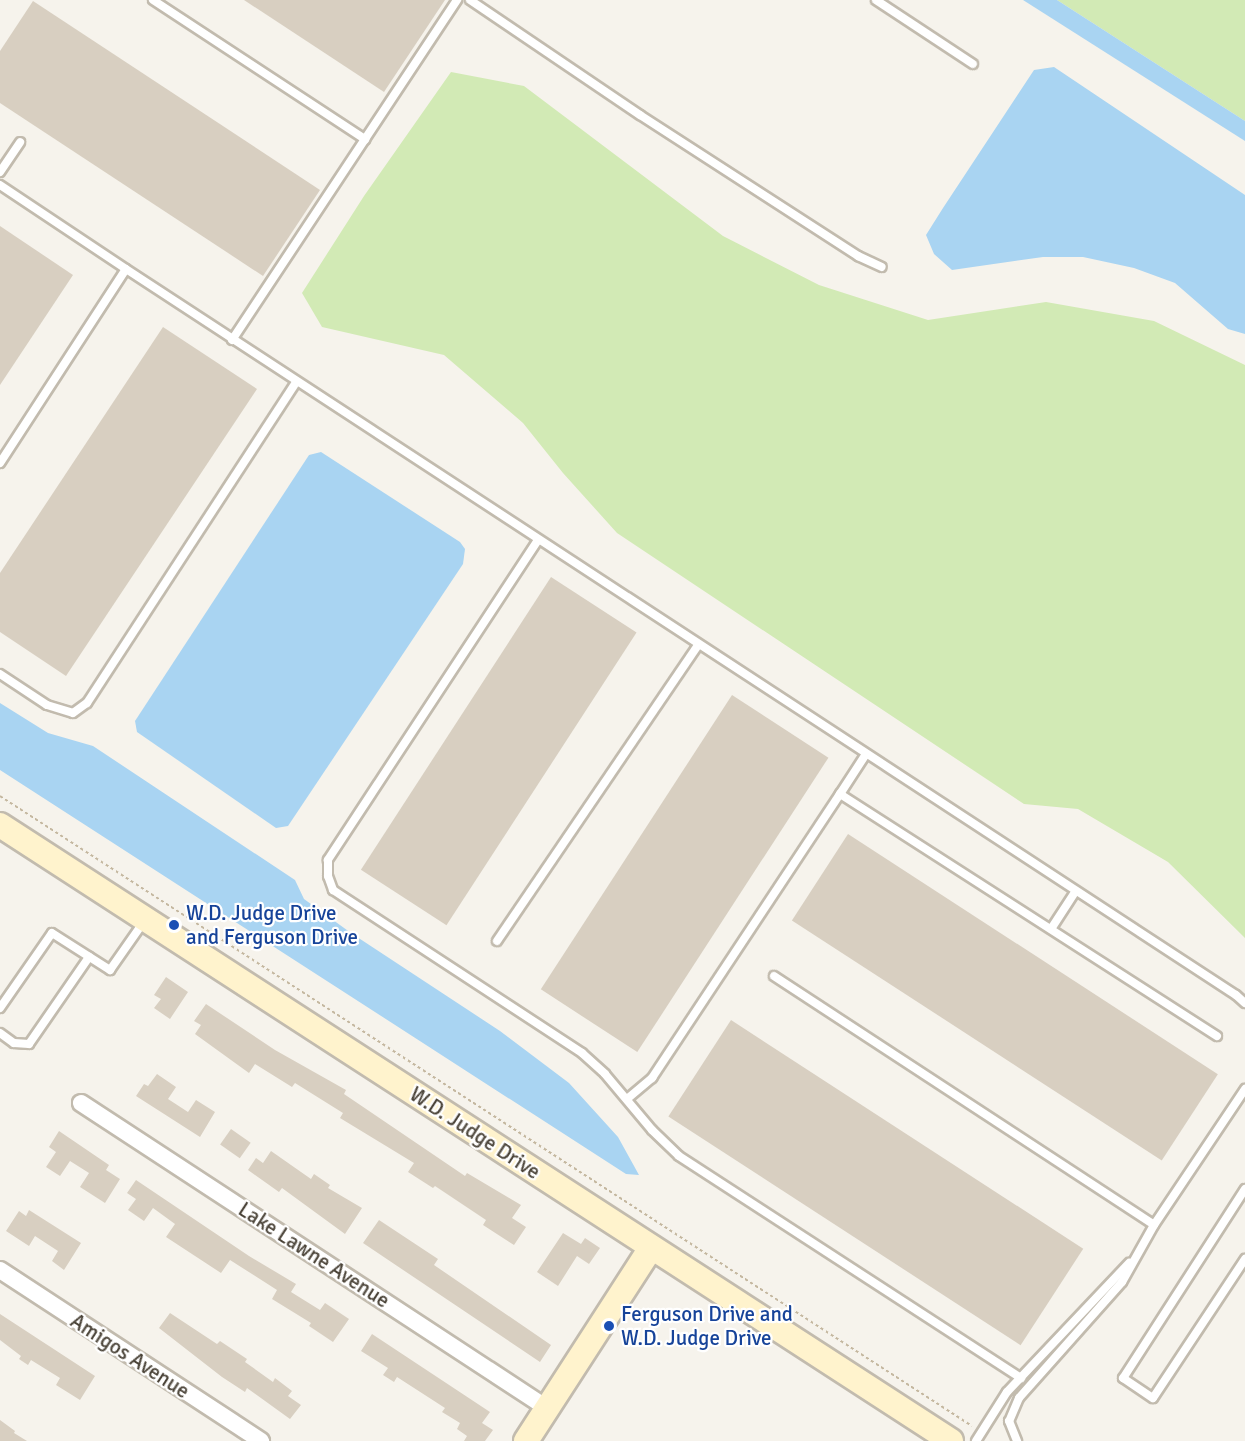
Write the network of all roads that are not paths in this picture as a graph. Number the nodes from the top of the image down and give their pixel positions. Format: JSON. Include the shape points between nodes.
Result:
{"nodes":[{"id":1,"x":153,"y":0,"type":"edge"},
{"id":2,"x":457,"y":0,"type":"edge"},
{"id":3,"x":470,"y":0,"type":"edge"},
{"id":4,"x":876,"y":0,"type":"edge"},
{"id":5,"x":973,"y":64,"type":"dead end"},
{"id":6,"x":365,"y":139,"type":"junction"},
{"id":7,"x":20,"y":142,"type":"dead end"},
{"id":8,"x":0,"y":172,"type":"edge"},
{"id":9,"x":0,"y":185,"type":"edge"},
{"id":10,"x":882,"y":267,"type":"dead end"},
{"id":11,"x":126,"y":269,"type":"junction"},
{"id":12,"x":232,"y":340,"type":"junction"},
{"id":13,"x":296,"y":382,"type":"junction"},
{"id":14,"x":0,"y":463,"type":"edge"},
{"id":15,"x":538,"y":540,"type":"junction"},
{"id":16,"x":698,"y":645,"type":"junction"},
{"id":17,"x":0,"y":674,"type":"edge"},
{"id":18,"x":866,"y":754,"type":"junction"},
{"id":19,"x":840,"y":794,"type":"junction"},
{"id":20,"x":0,"y":825,"type":"edge"},
{"id":21,"x":1075,"y":892,"type":"junction"},
{"id":22,"x":146,"y":920,"type":"junction"},
{"id":23,"x":1051,"y":928,"type":"junction"},
{"id":24,"x":497,"y":941,"type":"dead end"},
{"id":25,"x":89,"y":957,"type":"junction"},
{"id":26,"x":774,"y":976,"type":"dead end"},
{"id":27,"x":1245,"y":1003,"type":"edge"},
{"id":28,"x":0,"y":1008,"type":"edge"},
{"id":29,"x":0,"y":1033,"type":"edge"},
{"id":30,"x":1217,"y":1036,"type":"dead end"},
{"id":31,"x":1245,"y":1089,"type":"edge"},
{"id":32,"x":627,"y":1099,"type":"junction"},
{"id":33,"x":81,"y":1103,"type":"dead end"},
{"id":34,"x":1245,"y":1189,"type":"edge"},
{"id":35,"x":1154,"y":1225,"type":"junction"},
{"id":36,"x":651,"y":1248,"type":"junction"},
{"id":37,"x":1134,"y":1259,"type":"junction"},
{"id":38,"x":1245,"y":1259,"type":"edge"},
{"id":39,"x":0,"y":1270,"type":"edge"},
{"id":40,"x":1021,"y":1378,"type":"junction"},
{"id":41,"x":547,"y":1408,"type":"junction"},
{"id":42,"x":261,"y":1441,"type":"edge"},
{"id":43,"x":526,"y":1441,"type":"edge"},
{"id":44,"x":951,"y":1441,"type":"edge"},
{"id":45,"x":976,"y":1441,"type":"edge"},
{"id":46,"x":1017,"y":1441,"type":"edge"}],
"edges":[{"from":1,"to":6,"type":"lane"},
{"from":2,"to":6,"type":"lane"},
{"from":3,"to":10,"type":"lane","via":[[640,115],[858,256]]},
{"from":4,"to":5,"type":"lane"},
{"from":6,"to":12,"type":"lane"},
{"from":7,"to":8,"type":"lane"},
{"from":9,"to":11,"type":"lane"},
{"from":11,"to":12,"type":"lane"},
{"from":11,"to":14,"type":"lane"},
{"from":12,"to":13,"type":"lane"},
{"from":13,"to":15,"type":"lane"},
{"from":13,"to":17,"type":"lane","via":[[87,703],[73,713],[47,705]]},
{"from":15,"to":16,"type":"lane"},
{"from":15,"to":32,"type":"lane","via":[[328,860],[328,876],[333,890],[582,1053]]},
{"from":16,"to":18,"type":"lane"},
{"from":16,"to":24,"type":"lane"},
{"from":18,"to":19,"type":"lane"},
{"from":18,"to":21,"type":"lane"},
{"from":19,"to":23,"type":"lane"},
{"from":19,"to":32,"type":"lane","via":[[652,1078]]},
{"from":20,"to":22,"type":"street","name":"W.D. Judge Drive"},
{"from":21,"to":23,"type":"lane"},
{"from":21,"to":27,"type":"lane"},
{"from":22,"to":25,"type":"lane","via":[[110,970]]},
{"from":22,"to":36,"type":"street","name":"W.D. Judge Drive"},
{"from":23,"to":30,"type":"lane"},
{"from":25,"to":28,"type":"lane","via":[[52,933]]},
{"from":25,"to":29,"type":"lane","via":[[29,1044],[14,1043]]},
{"from":26,"to":35,"type":"lane"},
{"from":31,"to":35,"type":"lane"},
{"from":32,"to":40,"type":"lane","via":[[679,1156]]},
{"from":33,"to":41,"type":"street","name":"Lake Lawne Avenue"},
{"from":34,"to":38,"type":"lane","via":[[1123,1378],[1153,1398]]},
{"from":35,"to":37,"type":"lane"},
{"from":36,"to":41,"type":"street"},
{"from":36,"to":44,"type":"street","name":"W.D. Judge Drive"},
{"from":37,"to":40,"type":"lane"},
{"from":37,"to":46,"type":"lane","via":[[1122,1282],[1019,1398],[1009,1421]]},
{"from":39,"to":42,"type":"street","name":"Amigos Avenue"},
{"from":40,"to":45,"type":"lane"},
{"from":41,"to":43,"type":"street"}]}
